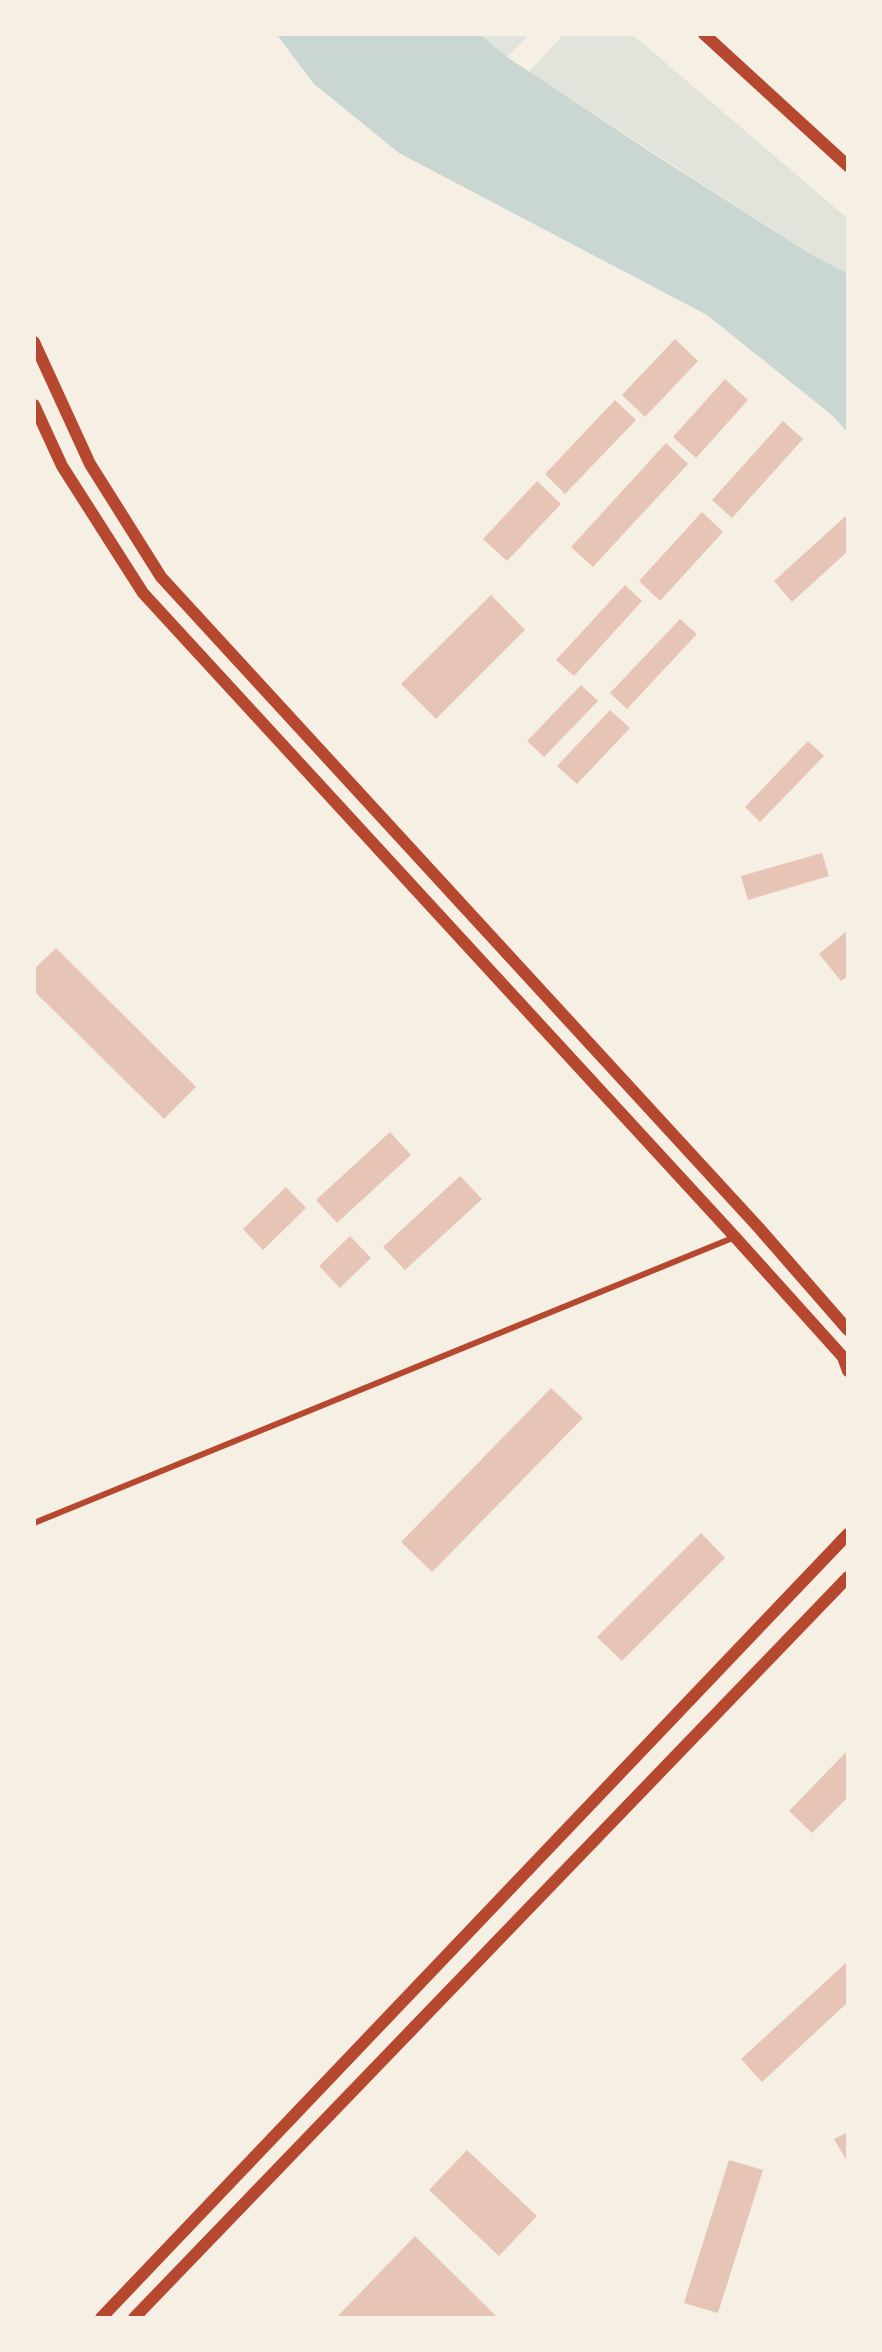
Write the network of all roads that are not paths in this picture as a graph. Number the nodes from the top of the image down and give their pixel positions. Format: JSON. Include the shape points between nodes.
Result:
{"nodes":[{"id":1,"x":704,"y":34,"type":"edge"},
{"id":2,"x":848,"y":166,"type":"edge"},
{"id":3,"x":34,"y":342,"type":"edge"},
{"id":4,"x":34,"y":405,"type":"edge"},
{"id":5,"x":735,"y":1237,"type":"junction"},
{"id":6,"x":848,"y":1330,"type":"edge"},
{"id":7,"x":848,"y":1371,"type":"edge"},
{"id":8,"x":34,"y":1523,"type":"edge"},
{"id":9,"x":848,"y":1533,"type":"edge"},
{"id":10,"x":848,"y":1577,"type":"edge"},
{"id":11,"x":101,"y":2318,"type":"edge"},
{"id":12,"x":134,"y":2318,"type":"edge"}],
"edges":[{"from":1,"to":2,"type":"main road"},
{"from":3,"to":6,"type":"main road","via":[[90,464],[161,577]]},
{"from":4,"to":5,"type":"main road","via":[[62,466],[143,593]]},
{"from":5,"to":7,"type":"main road","via":[[843,1357]]},
{"from":5,"to":8,"type":"street"},
{"from":9,"to":11,"type":"main road"},
{"from":10,"to":12,"type":"main road"}]}
